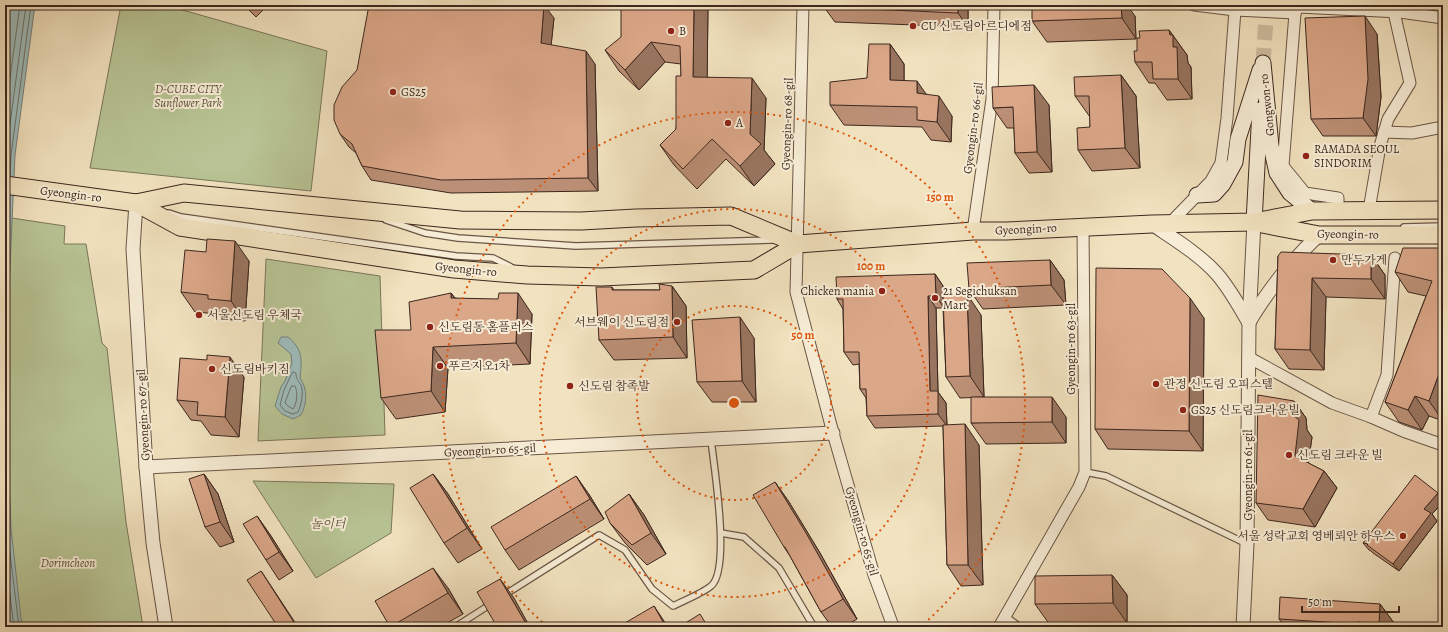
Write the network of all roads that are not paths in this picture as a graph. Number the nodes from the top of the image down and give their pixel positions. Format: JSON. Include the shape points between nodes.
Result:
{"nodes":[{"id":1,"x":803,"y":5,"type":"edge"},
{"id":2,"x":994,"y":5,"type":"edge"},
{"id":3,"x":1194,"y":5,"type":"edge"},
{"id":4,"x":1234,"y":10,"type":"junction"},
{"id":5,"x":1394,"y":12,"type":"junction"},
{"id":6,"x":1295,"y":13,"type":"junction"},
{"id":7,"x":1443,"y":18,"type":"edge"},
{"id":8,"x":1262,"y":63,"type":"junction"},
{"id":9,"x":1443,"y":128,"type":"edge"},
{"id":10,"x":1384,"y":132,"type":"junction"},
{"id":11,"x":5,"y":185,"type":"edge"},
{"id":12,"x":1198,"y":195,"type":"junction"},
{"id":13,"x":136,"y":203,"type":"junction"},
{"id":14,"x":1369,"y":210,"type":"junction"},
{"id":15,"x":1443,"y":210,"type":"edge"},
{"id":16,"x":360,"y":211,"type":"junction"},
{"id":17,"x":1312,"y":211,"type":"junction"},
{"id":18,"x":1338,"y":211,"type":"junction"},
{"id":19,"x":1254,"y":222,"type":"junction"},
{"id":20,"x":1152,"y":224,"type":"junction"},
{"id":21,"x":1169,"y":224,"type":"junction"},
{"id":22,"x":1083,"y":226,"type":"junction"},
{"id":23,"x":1443,"y":226,"type":"edge"},
{"id":24,"x":1395,"y":227,"type":"dead end"},
{"id":25,"x":1340,"y":229,"type":"dead end"},
{"id":26,"x":973,"y":231,"type":"junction"},
{"id":27,"x":1319,"y":235,"type":"junction"},
{"id":28,"x":1443,"y":235,"type":"edge"},
{"id":29,"x":792,"y":242,"type":"junction"},
{"id":30,"x":1395,"y":258,"type":"dead end"},
{"id":31,"x":527,"y":275,"type":"junction"},
{"id":32,"x":1248,"y":323,"type":"junction"},
{"id":33,"x":1248,"y":357,"type":"junction"},
{"id":34,"x":1371,"y":417,"type":"junction"},
{"id":35,"x":833,"y":433,"type":"junction"},
{"id":36,"x":711,"y":439,"type":"junction"},
{"id":37,"x":1443,"y":445,"type":"edge"},
{"id":38,"x":146,"y":467,"type":"junction"},
{"id":39,"x":1085,"y":472,"type":"junction"},
{"id":40,"x":721,"y":533,"type":"junction"},
{"id":41,"x":1247,"y":544,"type":"junction"},
{"id":42,"x":1005,"y":616,"type":"junction"},
{"id":43,"x":166,"y":627,"type":"edge"},
{"id":44,"x":455,"y":627,"type":"edge"},
{"id":45,"x":814,"y":627,"type":"edge"},
{"id":46,"x":895,"y":627,"type":"edge"},
{"id":47,"x":998,"y":627,"type":"edge"},
{"id":48,"x":1020,"y":627,"type":"edge"},
{"id":49,"x":1243,"y":627,"type":"edge"}],
"edges":[{"from":1,"to":29,"type":"street","name":"Gyeongin-ro 68-gil","via":[[798,192]]},
{"from":2,"to":26,"type":"street","name":"Gyeongin-ro 66-gil","via":[[992,98]]},
{"from":3,"to":4,"type":"street"},
{"from":4,"to":6,"type":"street"},
{"from":4,"to":12,"type":"street","via":[[1227,118],[1221,163],[1211,181]]},
{"from":5,"to":6,"type":"street","via":[[1298,7]]},
{"from":5,"to":7,"type":"street"},
{"from":5,"to":10,"type":"street","via":[[1410,83],[1388,119]]},
{"from":6,"to":18,"type":"street","via":[[1283,166],[1305,193],[1338,198]]},
{"from":8,"to":12,"type":"main road","via":[[1238,139],[1235,162],[1223,184],[1214,194]]},
{"from":8,"to":17,"type":"main road","name":"Gongwon-ro","via":[[1276,173],[1290,193]]},
{"from":8,"to":19,"type":"main road"},
{"from":9,"to":10,"type":"street","via":[[1412,133]]},
{"from":10,"to":14,"type":"street"},
{"from":11,"to":13,"type":"main road","name":"Gyeongin-ro"},
{"from":12,"to":21,"type":"street"},
{"from":13,"to":16,"type":"main road","name":"Gyeongin-ro","via":[[184,193]]},
{"from":13,"to":31,"type":"lane","via":[[181,217],[456,256],[492,258]]},
{"from":13,"to":31,"type":"main road","name":"Gyeongin-ro","via":[[180,227],[454,269]]},
{"from":13,"to":38,"type":"street","name":"Gyeongin-ro 67-gil","via":[[133,249]]},
{"from":14,"to":15,"type":"main road","name":"Gyeongin-ro"},
{"from":14,"to":18,"type":"main road","name":"Gyeongin-ro"},
{"from":16,"to":29,"type":"lane","via":[[425,233],[458,238],[576,246]]},
{"from":16,"to":29,"type":"main road","name":"Gyeongin-ro","via":[[460,220],[581,221],[731,216]]},
{"from":17,"to":18,"type":"main road","name":"Gyeongin-ro"},
{"from":17,"to":19,"type":"main road","name":"Gyeongin-ro"},
{"from":19,"to":21,"type":"main road","name":"Gyeongin-ro"},
{"from":19,"to":27,"type":"main road","name":"Gyeongin-ro"},
{"from":19,"to":32,"type":"street","name":"Gyeongin-ro 61-gil"},
{"from":20,"to":21,"type":"main road","name":"Gyeongin-ro"},
{"from":20,"to":22,"type":"main road","name":"Gyeongin-ro"},
{"from":20,"to":32,"type":"street","via":[[1194,254],[1216,274],[1235,297]]},
{"from":22,"to":26,"type":"main road","name":"Gyeongin-ro"},
{"from":22,"to":39,"type":"street","name":"Gyeongin-ro 63-gil"},
{"from":23,"to":24,"type":"lane"},
{"from":25,"to":27,"type":"lane"},
{"from":26,"to":29,"type":"main road","name":"Gyeongin-ro"},
{"from":27,"to":28,"type":"main road","name":"Gyeongin-ro"},
{"from":27,"to":32,"type":"street","via":[[1285,269]]},
{"from":29,"to":31,"type":"main road","name":"Gyeongin-ro","via":[[754,270],[601,277]]},
{"from":29,"to":35,"type":"street","name":"Gyeongin-ro 65-gil","via":[[796,292]]},
{"from":30,"to":34,"type":"street","via":[[1387,375]]},
{"from":32,"to":33,"type":"street","name":"Gyeongin-ro 61-gil"},
{"from":33,"to":34,"type":"street","via":[[1332,403]]},
{"from":33,"to":41,"type":"street","name":"Gyeongin-ro 61-gil"},
{"from":34,"to":37,"type":"street"},
{"from":35,"to":36,"type":"street","name":"Gyeongin-ro 65-gil"},
{"from":35,"to":46,"type":"street","name":"Gyeongin-ro 65-gil","via":[[874,575]]},
{"from":36,"to":38,"type":"street","name":"Gyeongin-ro 65-gil"},
{"from":36,"to":40,"type":"lane"},
{"from":38,"to":43,"type":"street","name":"Gyeongin-ro 67-gil"},
{"from":39,"to":41,"type":"lane","via":[[1106,476]]},
{"from":39,"to":42,"type":"street","name":"Gyeongin-ro 63-gil","via":[[1079,487]]},
{"from":40,"to":44,"type":"lane","via":[[718,575],[712,586],[673,606],[652,589],[625,550],[599,536]]},
{"from":40,"to":45,"type":"lane","via":[[744,537],[779,568]]},
{"from":41,"to":49,"type":"street","name":"Gyeongin-ro 61-gil"},
{"from":42,"to":47,"type":"street","name":"Gyeongin-ro 63-gil"},
{"from":42,"to":48,"type":"lane"}]}
